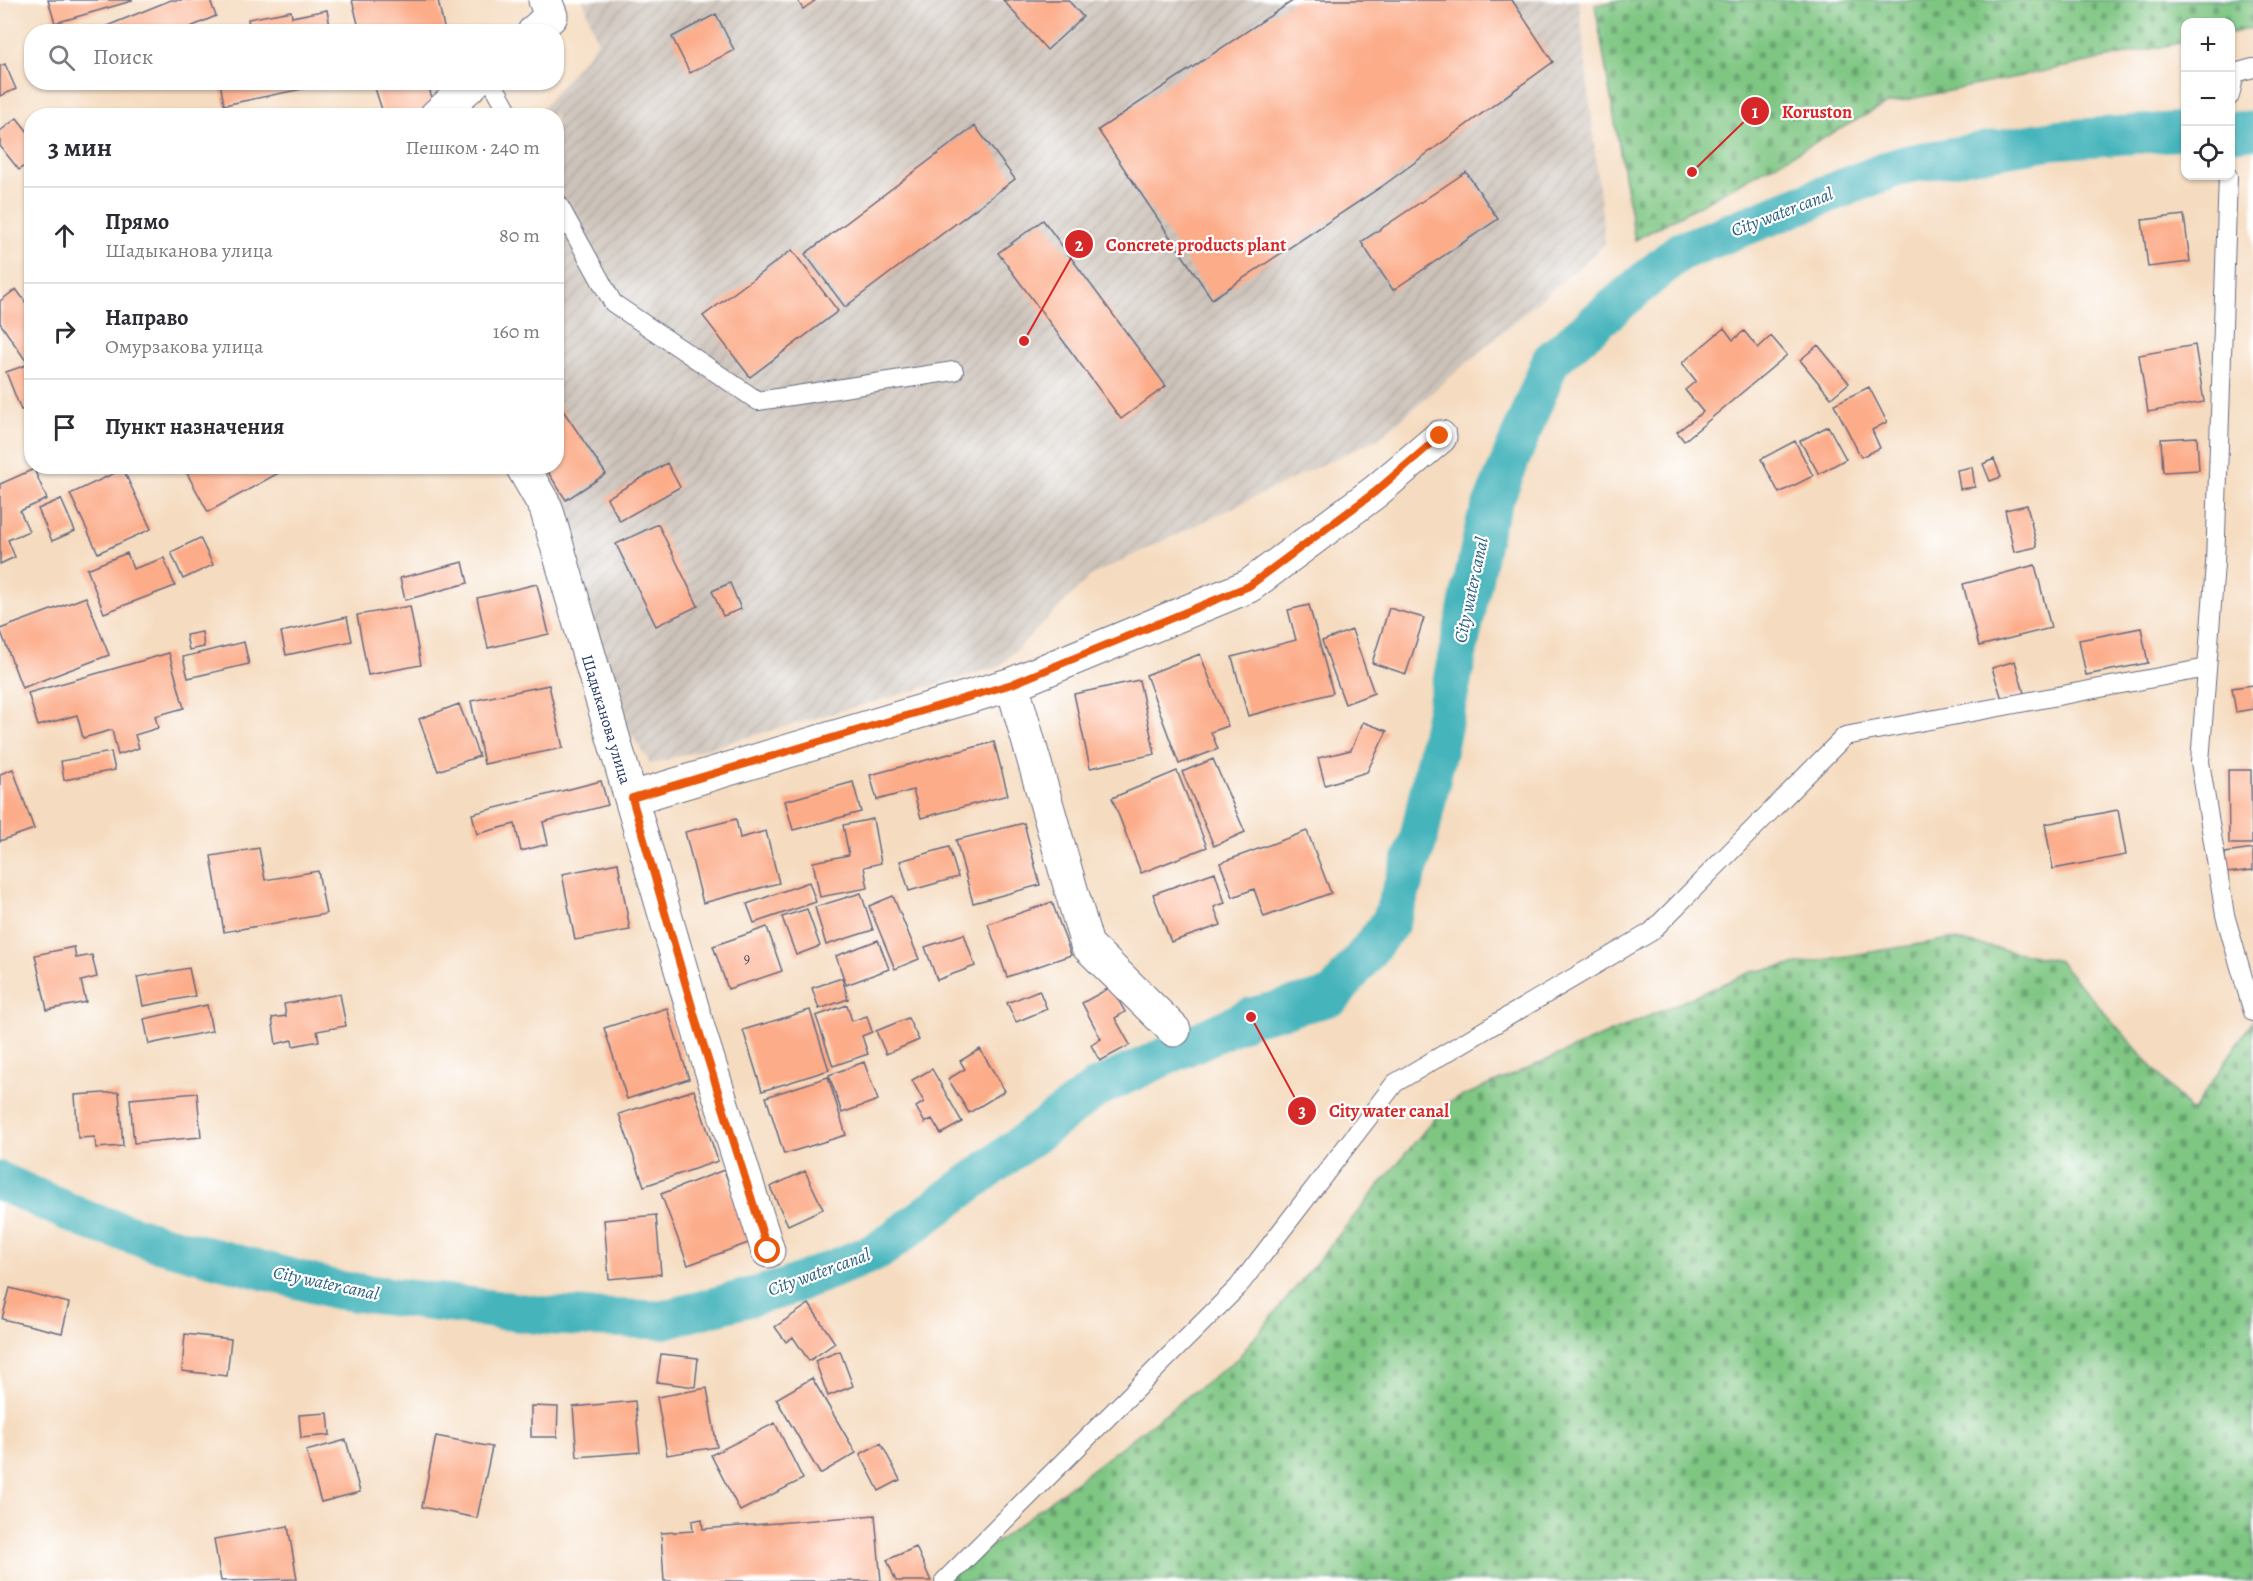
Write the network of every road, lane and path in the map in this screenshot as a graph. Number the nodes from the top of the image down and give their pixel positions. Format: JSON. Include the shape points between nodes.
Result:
{"nodes":[{"id":1,"x":545,"y":0,"type":"edge"},
{"id":2,"x":542,"y":24,"type":"edge"},
{"id":3,"x":2253,"y":69,"type":"edge"},
{"id":4,"x":2235,"y":73,"type":"edge"},
{"id":5,"x":465,"y":90,"type":"edge"},
{"id":6,"x":496,"y":90,"type":"edge"},
{"id":7,"x":445,"y":108,"type":"edge"},
{"id":8,"x":507,"y":108,"type":"edge"},
{"id":9,"x":2228,"y":180,"type":"edge"},
{"id":10,"x":564,"y":214,"type":"edge"},
{"id":11,"x":954,"y":371,"type":"dead end"},
{"id":12,"x":1440,"y":436,"type":"dead end"},
{"id":13,"x":527,"y":474,"type":"edge"},
{"id":14,"x":2207,"y":668,"type":"junction"},
{"id":15,"x":1012,"y":684,"type":"junction"},
{"id":16,"x":632,"y":798,"type":"junction"},
{"id":17,"x":2253,"y":1012,"type":"edge"},
{"id":18,"x":1174,"y":1030,"type":"dead end"},
{"id":19,"x":768,"y":1251,"type":"dead end"},
{"id":20,"x":944,"y":1581,"type":"edge"}],
"edges":[{"from":1,"to":2,"type":"street","via":[[551,16]]},
{"from":3,"to":4,"type":"lane"},
{"from":5,"to":7,"type":"street"},
{"from":6,"to":8,"type":"lane"},
{"from":9,"to":14,"type":"lane","via":[[2215,564]]},
{"from":10,"to":11,"type":"lane","via":[[613,303],[758,401]]},
{"from":12,"to":15,"type":"street","via":[[1375,492],[1249,586]]},
{"from":13,"to":16,"type":"street","name":"Шадыканова улица","via":[[546,508]]},
{"from":14,"to":17,"type":"lane","via":[[2200,762],[2225,915]]},
{"from":14,"to":20,"type":"lane","via":[[1845,736],[1651,932],[1395,1083],[1238,1287]]},
{"from":15,"to":16,"type":"street"},
{"from":15,"to":18,"type":"street","via":[[1087,945]]},
{"from":16,"to":19,"type":"street","name":"Шадыканова улица"}]}
